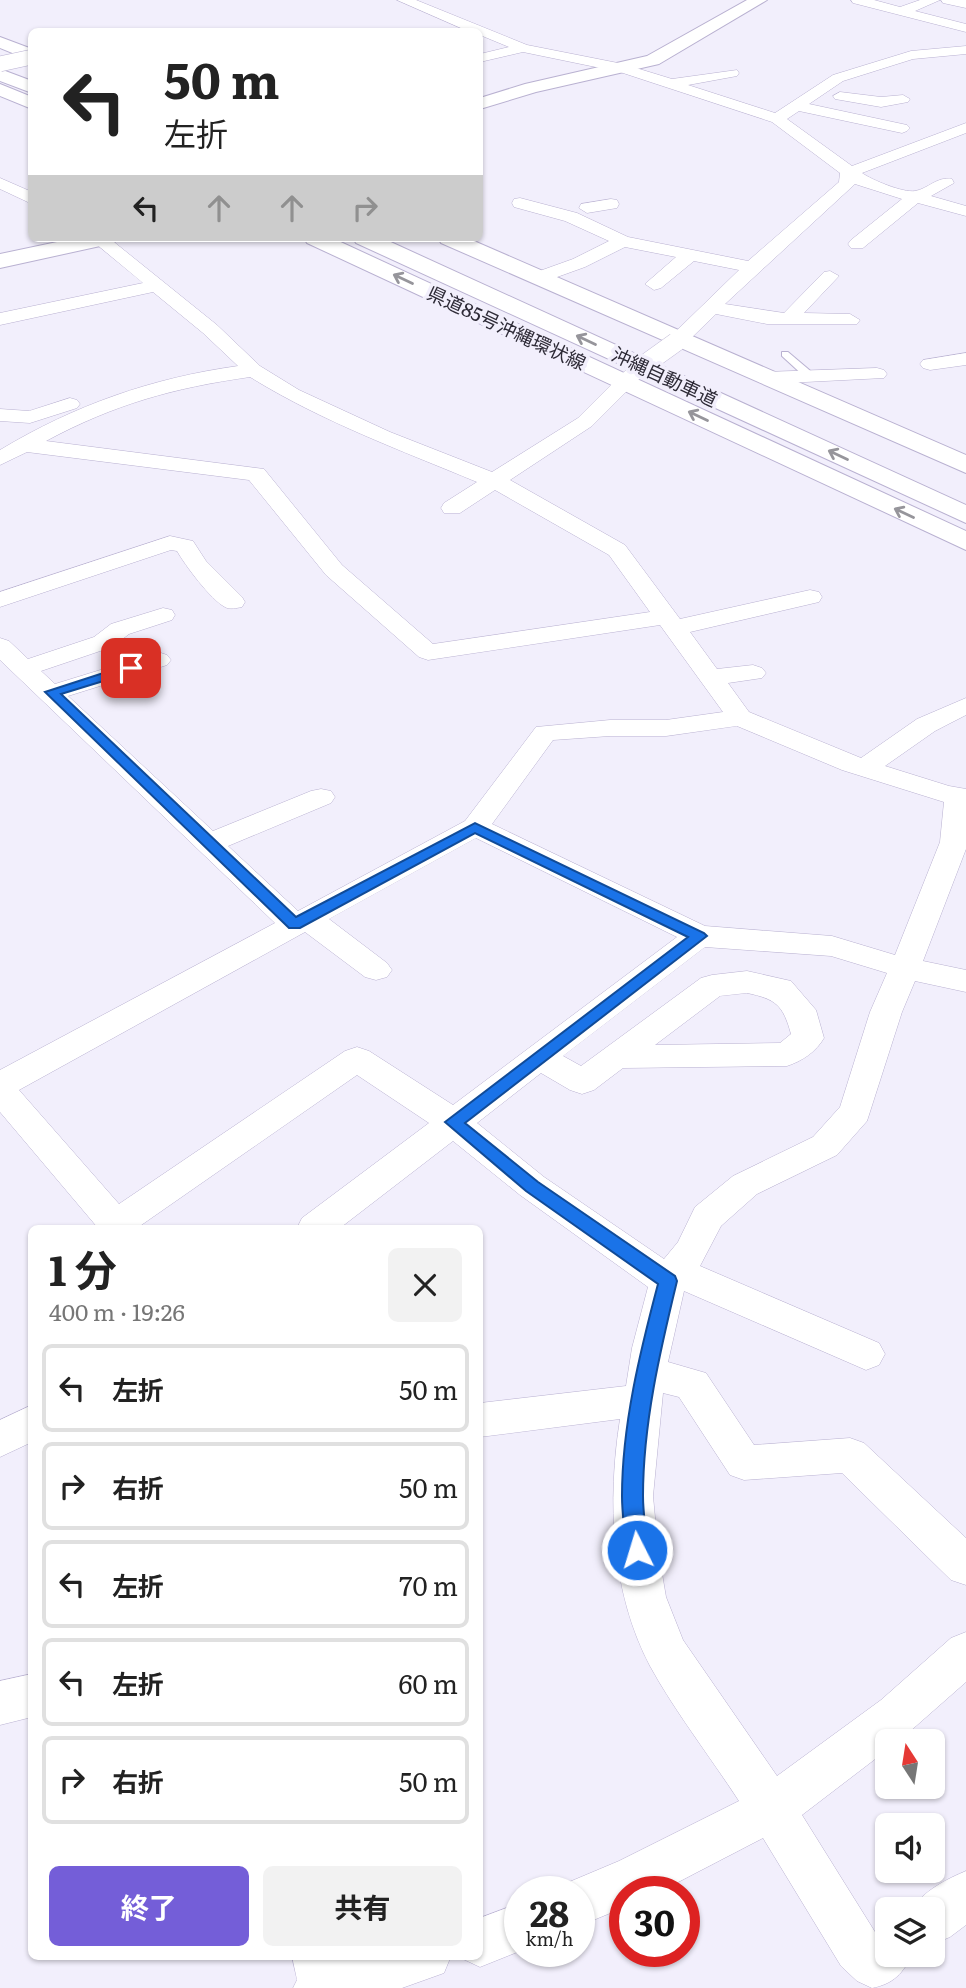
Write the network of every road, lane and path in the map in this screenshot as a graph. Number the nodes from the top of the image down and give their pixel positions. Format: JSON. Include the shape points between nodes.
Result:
{"nodes":[{"id":1,"x":404,"y":0,"type":"edge"},
{"id":2,"x":759,"y":0,"type":"edge"},
{"id":3,"x":858,"y":0,"type":"edge"},
{"id":4,"x":933,"y":0,"type":"edge"},
{"id":5,"x":948,"y":0,"type":"edge"},
{"id":6,"x":966,"y":4,"type":"edge"},
{"id":7,"x":901,"y":11,"type":"junction"},
{"id":8,"x":473,"y":28,"type":"edge"},
{"id":9,"x":966,"y":28,"type":"edge"},
{"id":10,"x":483,"y":32,"type":"edge"},
{"id":11,"x":0,"y":42,"type":"edge"},
{"id":12,"x":523,"y":48,"type":"junction"},
{"id":13,"x":966,"y":50,"type":"edge"},
{"id":14,"x":28,"y":55,"type":"edge"},
{"id":15,"x":483,"y":57,"type":"edge"},
{"id":16,"x":0,"y":58,"type":"edge"},
{"id":17,"x":28,"y":58,"type":"edge"},
{"id":18,"x":0,"y":64,"type":"edge"},
{"id":19,"x":623,"y":68,"type":"junction"},
{"id":20,"x":28,"y":70,"type":"edge"},
{"id":21,"x":732,"y":73,"type":"dead end"},
{"id":22,"x":0,"y":74,"type":"edge"},
{"id":23,"x":668,"y":83,"type":"junction"},
{"id":24,"x":28,"y":86,"type":"edge"},
{"id":25,"x":0,"y":89,"type":"edge"},
{"id":26,"x":818,"y":92,"type":"junction"},
{"id":27,"x":903,"y":99,"type":"dead end"},
{"id":28,"x":28,"y":102,"type":"edge"},
{"id":29,"x":483,"y":103,"type":"edge"},
{"id":30,"x":795,"y":106,"type":"junction"},
{"id":31,"x":777,"y":119,"type":"junction"},
{"id":32,"x":902,"y":128,"type":"dead end"},
{"id":33,"x":966,"y":128,"type":"edge"},
{"id":34,"x":848,"y":173,"type":"junction"},
{"id":35,"x":0,"y":183,"type":"edge"},
{"id":36,"x":946,"y":183,"type":"dead end"},
{"id":37,"x":28,"y":197,"type":"edge"},
{"id":38,"x":914,"y":198,"type":"junction"},
{"id":39,"x":520,"y":203,"type":"dead end"},
{"id":40,"x":611,"y":204,"type":"dead end"},
{"id":41,"x":578,"y":208,"type":"junction"},
{"id":42,"x":966,"y":211,"type":"edge"},
{"id":43,"x":623,"y":241,"type":"junction"},
{"id":44,"x":83,"y":242,"type":"edge"},
{"id":45,"x":106,"y":242,"type":"edge"},
{"id":46,"x":324,"y":242,"type":"edge"},
{"id":47,"x":373,"y":242,"type":"edge"},
{"id":48,"x":419,"y":242,"type":"edge"},
{"id":49,"x":458,"y":242,"type":"edge"},
{"id":50,"x":857,"y":244,"type":"dead end"},
{"id":51,"x":690,"y":255,"type":"junction"},
{"id":52,"x":0,"y":261,"type":"edge"},
{"id":53,"x":752,"y":267,"type":"junction"},
{"id":54,"x":830,"y":276,"type":"dead end"},
{"id":55,"x":540,"y":277,"type":"junction"},
{"id":56,"x":654,"y":284,"type":"dead end"},
{"id":57,"x":158,"y":286,"type":"junction"},
{"id":58,"x":711,"y":307,"type":"junction"},
{"id":59,"x":0,"y":319,"type":"edge"},
{"id":60,"x":788,"y":319,"type":"junction"},
{"id":61,"x":850,"y":320,"type":"dead end"},
{"id":62,"x":678,"y":340,"type":"junction"},
{"id":63,"x":785,"y":354,"type":"dead end"},
{"id":64,"x":966,"y":359,"type":"edge"},
{"id":65,"x":930,"y":364,"type":"dead end"},
{"id":66,"x":253,"y":370,"type":"junction"},
{"id":67,"x":877,"y":373,"type":"dead end"},
{"id":68,"x":630,"y":376,"type":"junction"},
{"id":69,"x":810,"y":376,"type":"junction"},
{"id":70,"x":766,"y":377,"type":"junction"},
{"id":71,"x":144,"y":391,"type":"junction"},
{"id":72,"x":0,"y":415,"type":"edge"},
{"id":73,"x":24,"y":445,"type":"junction"},
{"id":74,"x":0,"y":459,"type":"edge"},
{"id":75,"x":966,"y":465,"type":"edge"},
{"id":76,"x":497,"y":482,"type":"junction"},
{"id":77,"x":966,"y":490,"type":"edge"},
{"id":78,"x":453,"y":508,"type":"dead end"},
{"id":79,"x":966,"y":515,"type":"edge"},
{"id":80,"x":966,"y":542,"type":"edge"},
{"id":81,"x":810,"y":597,"type":"dead end"},
{"id":82,"x":0,"y":600,"type":"edge"},
{"id":83,"x":233,"y":602,"type":"dead end"},
{"id":84,"x":163,"y":615,"type":"dead end"},
{"id":85,"x":670,"y":623,"type":"junction"},
{"id":86,"x":0,"y":646,"type":"edge"},
{"id":87,"x":158,"y":660,"type":"dead end"},
{"id":88,"x":25,"y":668,"type":"junction"},
{"id":89,"x":753,"y":673,"type":"dead end"},
{"id":90,"x":710,"y":677,"type":"junction"},
{"id":91,"x":52,"y":692,"type":"junction"},
{"id":92,"x":966,"y":706,"type":"edge"},
{"id":93,"x":740,"y":718,"type":"junction"},
{"id":94,"x":865,"y":768,"type":"junction"},
{"id":95,"x":962,"y":796,"type":"edge"},
{"id":96,"x":321,"y":797,"type":"dead end"},
{"id":97,"x":475,"y":827,"type":"junction"},
{"id":98,"x":210,"y":843,"type":"junction"},
{"id":99,"x":301,"y":921,"type":"junction"},
{"id":100,"x":699,"y":936,"type":"junction"},
{"id":101,"x":905,"y":968,"type":"junction"},
{"id":102,"x":376,"y":970,"type":"dead end"},
{"id":103,"x":966,"y":981,"type":"edge"},
{"id":104,"x":539,"y":1057,"type":"junction"},
{"id":105,"x":617,"y":1057,"type":"junction"},
{"id":106,"x":0,"y":1085,"type":"edge"},
{"id":107,"x":0,"y":1090,"type":"edge"},
{"id":108,"x":453,"y":1122,"type":"junction"},
{"id":109,"x":117,"y":1225,"type":"edge"},
{"id":110,"x":119,"y":1225,"type":"edge"},
{"id":111,"x":319,"y":1225,"type":"edge"},
{"id":112,"x":672,"y":1276,"type":"junction"},
{"id":113,"x":866,"y":1354,"type":"dead end"},
{"id":114,"x":645,"y":1387,"type":"junction"},
{"id":115,"x":483,"y":1419,"type":"edge"},
{"id":116,"x":28,"y":1424,"type":"edge"},
{"id":117,"x":0,"y":1440,"type":"edge"},
{"id":118,"x":966,"y":1566,"type":"edge"},
{"id":119,"x":966,"y":1653,"type":"edge"},
{"id":120,"x":28,"y":1696,"type":"edge"},
{"id":121,"x":0,"y":1703,"type":"edge"},
{"id":122,"x":772,"y":1809,"type":"junction"},
{"id":123,"x":595,"y":1895,"type":"edge"},
{"id":124,"x":966,"y":1895,"type":"edge"},
{"id":125,"x":945,"y":1911,"type":"edge"},
{"id":126,"x":504,"y":1933,"type":"edge"},
{"id":127,"x":483,"y":1940,"type":"edge"},
{"id":128,"x":409,"y":1960,"type":"edge"},
{"id":129,"x":875,"y":1963,"type":"edge"},
{"id":130,"x":320,"y":1980,"type":"edge"}],
"edges":[{"from":1,"to":8,"type":"street"},
{"from":2,"to":19,"type":"main road","via":[[665,55]]},
{"from":3,"to":7,"type":"street"},
{"from":4,"to":7,"type":"street"},
{"from":5,"to":6,"type":"street"},
{"from":7,"to":9,"type":"street"},
{"from":10,"to":12,"type":"street"},
{"from":11,"to":14,"type":"main road"},
{"from":12,"to":15,"type":"street"},
{"from":12,"to":19,"type":"street"},
{"from":13,"to":26,"type":"street","via":[[891,59],[838,78]]},
{"from":16,"to":20,"type":"main road"},
{"from":17,"to":18,"type":"street","bridge":true},
{"from":19,"to":23,"type":"street"},
{"from":19,"to":29,"type":"main road"},
{"from":21,"to":23,"type":"street"},
{"from":22,"to":24,"type":"main road"},
{"from":23,"to":31,"type":"street"},
{"from":25,"to":28,"type":"main road"},
{"from":26,"to":27,"type":"street","via":[[881,102]]},
{"from":26,"to":30,"type":"street"},
{"from":30,"to":31,"type":"street"},
{"from":30,"to":32,"type":"street"},
{"from":31,"to":34,"type":"street"},
{"from":33,"to":34,"type":"street"},
{"from":34,"to":38,"type":"street","via":[[866,184]]},
{"from":34,"to":53,"type":"street","via":[[847,184]]},
{"from":35,"to":37,"type":"street"},
{"from":36,"to":38,"type":"street"},
{"from":38,"to":42,"type":"street"},
{"from":38,"to":50,"type":"street"},
{"from":39,"to":41,"type":"street"},
{"from":40,"to":41,"type":"street"},
{"from":41,"to":43,"type":"street"},
{"from":43,"to":51,"type":"street"},
{"from":43,"to":55,"type":"street"},
{"from":44,"to":52,"type":"main road"},
{"from":45,"to":57,"type":"street"},
{"from":68,"to":46,"type":"main road","name":"県道85号沖縄環状線","one_way":true},
{"from":79,"to":47,"type":"main road","name":"沖縄自動車道","one_way":true},
{"from":48,"to":77,"type":"main road","name":"沖縄自動車道"},
{"from":49,"to":55,"type":"main road"},
{"from":51,"to":53,"type":"street"},
{"from":51,"to":56,"type":"street"},
{"from":53,"to":58,"type":"street"},
{"from":54,"to":60,"type":"street"},
{"from":55,"to":62,"type":"main road"},
{"from":57,"to":59,"type":"street"},
{"from":57,"to":66,"type":"street"},
{"from":58,"to":60,"type":"street"},
{"from":58,"to":62,"type":"street"},
{"from":60,"to":61,"type":"street"},
{"from":62,"to":68,"type":"street","bridge":true},
{"from":62,"to":70,"type":"main road"},
{"from":63,"to":69,"type":"lane"},
{"from":64,"to":65,"type":"street"},
{"from":66,"to":71,"type":"street"},
{"from":66,"to":76,"type":"street","via":[[340,417]]},
{"from":67,"to":69,"type":"street"},
{"from":68,"to":76,"type":"street","via":[[585,422]]},
{"from":80,"to":68,"type":"main road","name":"県道85号沖縄環状線","one_way":true},
{"from":69,"to":70,"type":"street"},
{"from":70,"to":75,"type":"main road"},
{"from":71,"to":72,"type":"street","via":[[97,396],[30,417]]},
{"from":71,"to":73,"type":"street"},
{"from":73,"to":74,"type":"street"},
{"from":73,"to":85,"type":"street","via":[[257,474],[334,570],[428,652]]},
{"from":76,"to":78,"type":"street"},
{"from":76,"to":85,"type":"street","via":[[617,550]]},
{"from":81,"to":85,"type":"street"},
{"from":82,"to":83,"type":"street","via":[[170,543],[185,546]]},
{"from":84,"to":88,"type":"street","via":[[120,629],[103,642]]},
{"from":85,"to":90,"type":"street"},
{"from":86,"to":88,"type":"street"},
{"from":87,"to":91,"type":"street"},
{"from":88,"to":91,"type":"street"},
{"from":89,"to":90,"type":"street"},
{"from":90,"to":93,"type":"street"},
{"from":91,"to":98,"type":"street"},
{"from":92,"to":94,"type":"street","via":[[895,744]]},
{"from":93,"to":94,"type":"street"},
{"from":93,"to":97,"type":"street","via":[[666,729],[545,733]]},
{"from":94,"to":95,"type":"street"},
{"from":95,"to":101,"type":"street","via":[[954,842]]},
{"from":96,"to":98,"type":"street"},
{"from":97,"to":99,"type":"street"},
{"from":97,"to":100,"type":"street"},
{"from":98,"to":99,"type":"street"},
{"from":99,"to":102,"type":"street"},
{"from":99,"to":106,"type":"street"},
{"from":100,"to":101,"type":"street","via":[[832,946]]},
{"from":100,"to":104,"type":"street"},
{"from":101,"to":103,"type":"street"},
{"from":101,"to":112,"type":"street","via":[[886,1012],[855,1112],[825,1146],[746,1185],[708,1217]]},
{"from":104,"to":105,"type":"street","via":[[582,1082]]},
{"from":104,"to":108,"type":"street"},
{"from":105,"to":105,"type":"street","via":[[712,986],[747,982],[780,989],[800,1010],[808,1038],[787,1054]]},
{"from":107,"to":109,"type":"street"},
{"from":108,"to":110,"type":"street","via":[[357,1059]]},
{"from":108,"to":111,"type":"street"},
{"from":108,"to":112,"type":"street","via":[[532,1186]]},
{"from":112,"to":113,"type":"street"},
{"from":112,"to":114,"type":"street"},
{"from":114,"to":115,"type":"street"},
{"from":114,"to":118,"type":"street","via":[[692,1384],[744,1463],[850,1455]]},
{"from":114,"to":122,"type":"street","via":[[633,1496],[645,1597],[666,1652]]},
{"from":116,"to":117,"type":"street"},
{"from":119,"to":122,"type":"street","via":[[897,1715]]},
{"from":120,"to":121,"type":"street"},
{"from":122,"to":123,"type":"street"},
{"from":122,"to":129,"type":"street","via":[[858,1950]]},
{"from":124,"to":125,"type":"street"},
{"from":126,"to":127,"type":"street"},
{"from":128,"to":130,"type":"street"}]}
